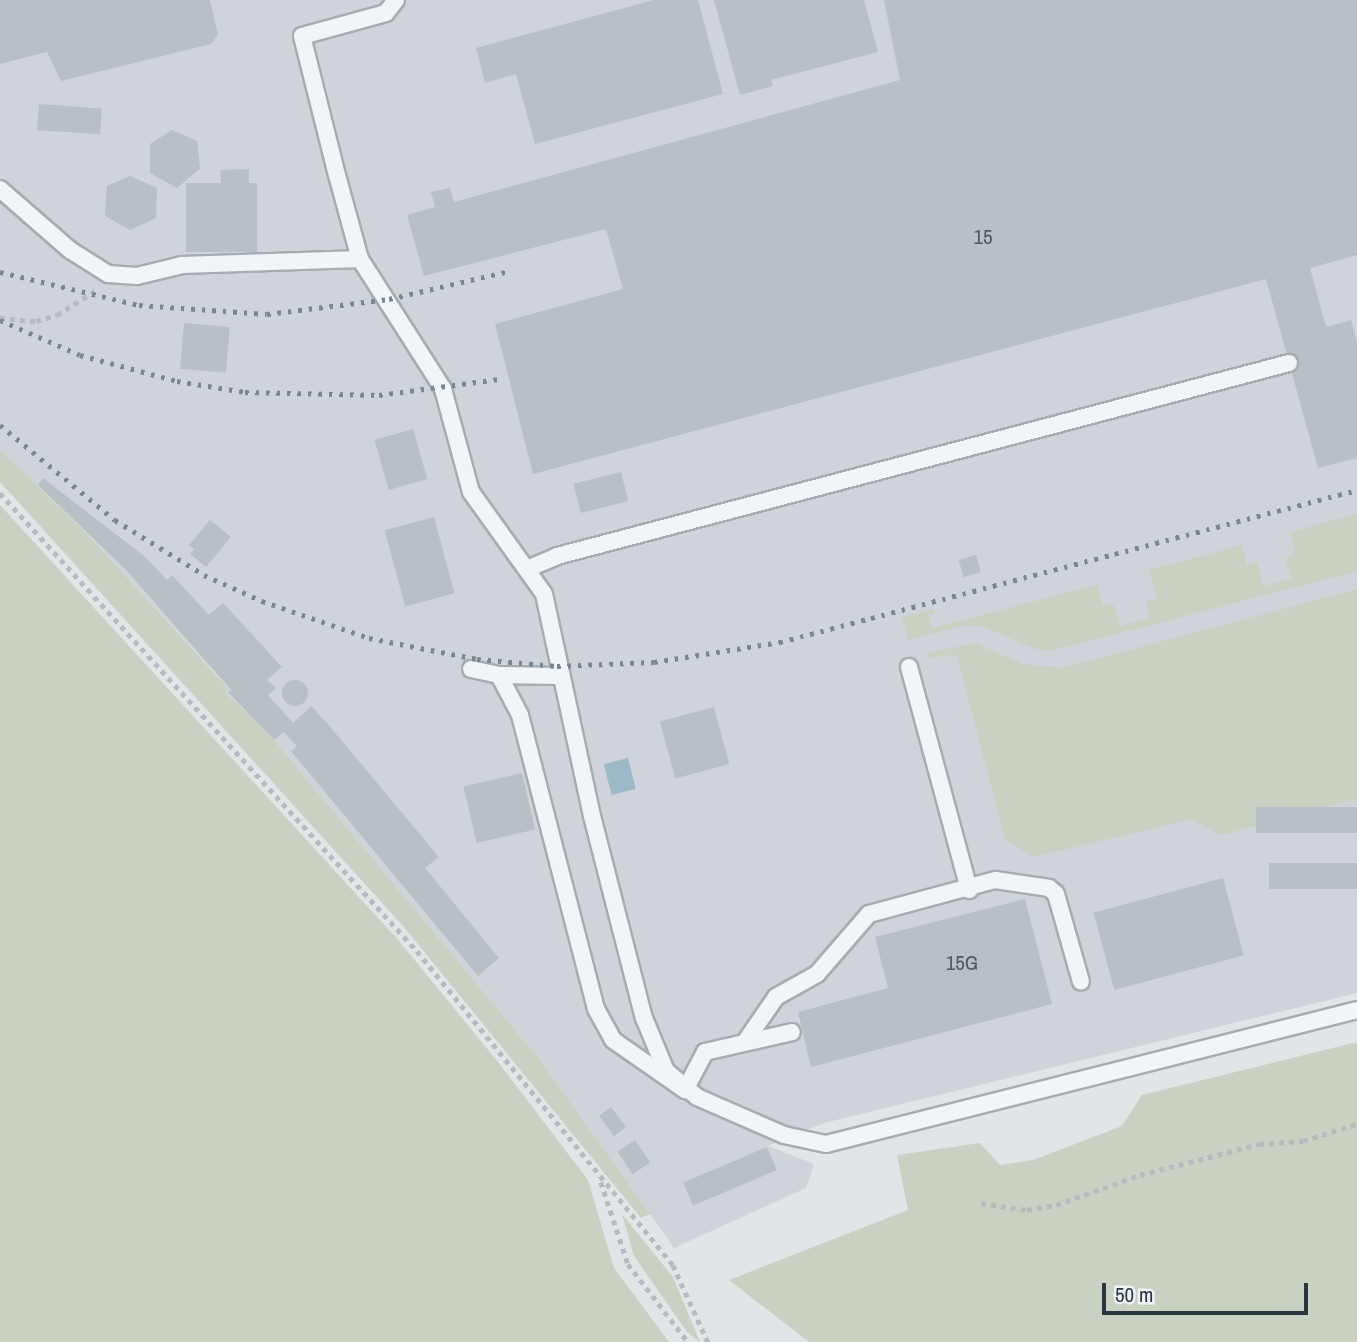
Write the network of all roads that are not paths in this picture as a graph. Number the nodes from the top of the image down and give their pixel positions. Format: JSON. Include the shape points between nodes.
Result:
{"nodes":[{"id":1,"x":396,"y":0,"type":"edge"},
{"id":2,"x":0,"y":189,"type":"edge"},
{"id":3,"x":360,"y":259,"type":"junction"},
{"id":4,"x":1289,"y":363,"type":"dead end"},
{"id":5,"x":527,"y":569,"type":"junction"},
{"id":6,"x":909,"y":667,"type":"dead end"},
{"id":7,"x":471,"y":669,"type":"dead end"},
{"id":8,"x":499,"y":676,"type":"junction"},
{"id":9,"x":559,"y":676,"type":"junction"},
{"id":10,"x":969,"y":890,"type":"junction"},
{"id":11,"x":1081,"y":982,"type":"dead end"},
{"id":12,"x":1357,"y":1010,"type":"edge"},
{"id":13,"x":792,"y":1032,"type":"dead end"},
{"id":14,"x":745,"y":1042,"type":"junction"},
{"id":15,"x":685,"y":1090,"type":"junction"}],
"edges":[{"from":1,"to":3,"type":"lane","via":[[386,13],[302,36]]},
{"from":2,"to":3,"type":"lane","via":[[70,250],[108,274],[136,276],[182,265]]},
{"from":3,"to":5,"type":"lane","via":[[443,389],[471,492]]},
{"from":4,"to":5,"type":"lane","via":[[557,556]]},
{"from":5,"to":9,"type":"lane","via":[[544,594]]},
{"from":6,"to":10,"type":"lane"},
{"from":7,"to":8,"type":"lane"},
{"from":8,"to":9,"type":"lane"},
{"from":8,"to":15,"type":"lane","via":[[520,715],[604,1027],[626,1052]]},
{"from":9,"to":15,"type":"lane","via":[[654,1051]]},
{"from":10,"to":11,"type":"lane","via":[[1010,880],[1056,894]]},
{"from":10,"to":14,"type":"lane","via":[[869,914],[817,974],[776,997]]},
{"from":12,"to":15,"type":"lane","via":[[826,1144],[784,1135]]},
{"from":13,"to":14,"type":"lane"},
{"from":14,"to":15,"type":"lane","via":[[705,1052]]}]}
